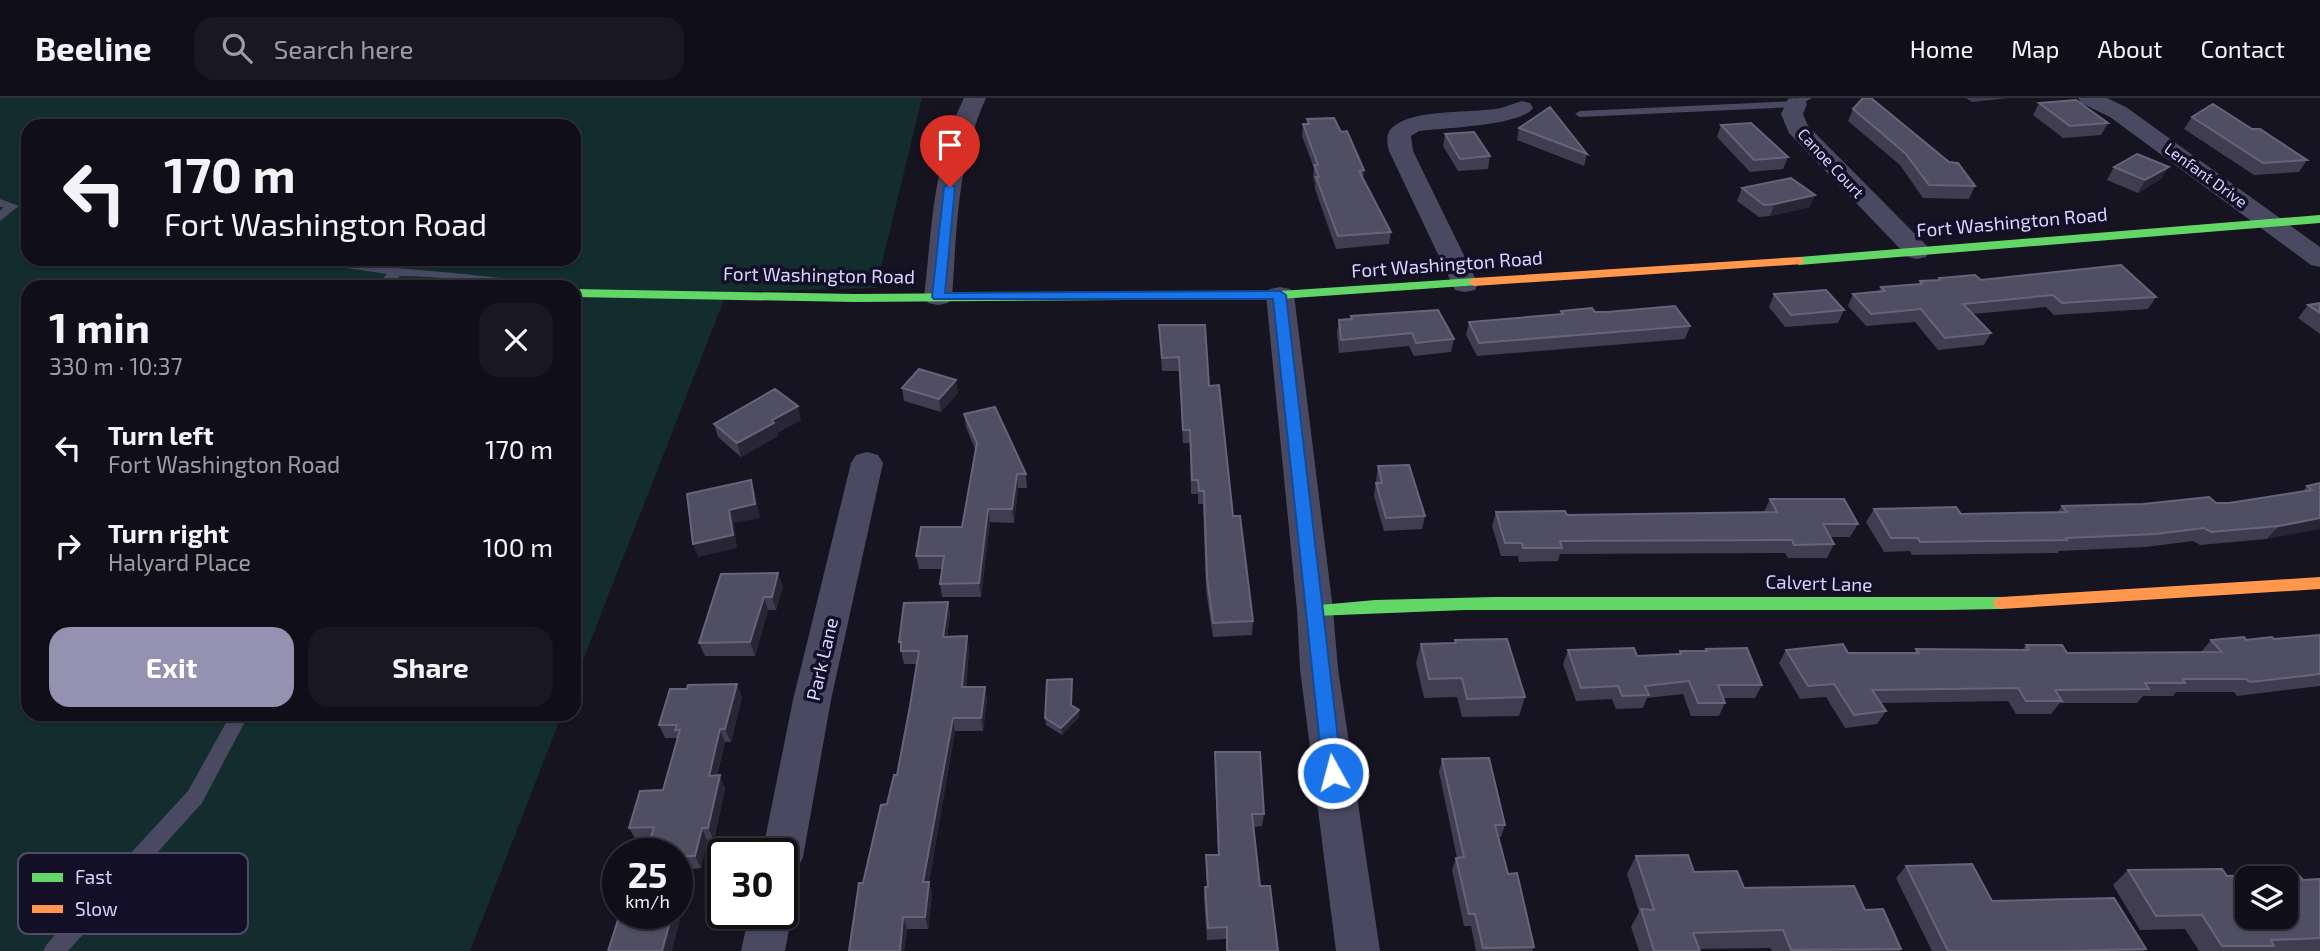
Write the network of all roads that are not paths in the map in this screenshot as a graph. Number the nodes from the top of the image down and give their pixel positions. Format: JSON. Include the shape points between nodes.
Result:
{"nodes":[{"id":1,"x":975,"y":98,"type":"edge"},
{"id":2,"x":2089,"y":98,"type":"edge"},
{"id":3,"x":1802,"y":101,"type":"edge"},
{"id":4,"x":1522,"y":108,"type":"dead end"},
{"id":5,"x":1580,"y":114,"type":"dead end"},
{"id":6,"x":0,"y":203,"type":"edge"},
{"id":7,"x":13,"y":206,"type":"junction"},
{"id":8,"x":21,"y":207,"type":"edge"},
{"id":9,"x":0,"y":217,"type":"edge"},
{"id":10,"x":2320,"y":219,"type":"edge"},
{"id":11,"x":2273,"y":222,"type":"junction"},
{"id":12,"x":1917,"y":251,"type":"junction"},
{"id":13,"x":2320,"y":259,"type":"edge"},
{"id":14,"x":358,"y":266,"type":"edge"},
{"id":15,"x":397,"y":272,"type":"junction"},
{"id":16,"x":389,"y":280,"type":"edge"},
{"id":17,"x":460,"y":280,"type":"edge"},
{"id":18,"x":1465,"y":284,"type":"junction"},
{"id":19,"x":581,"y":293,"type":"edge"},
{"id":20,"x":1280,"y":295,"type":"junction"},
{"id":21,"x":938,"y":297,"type":"junction"},
{"id":22,"x":867,"y":463,"type":"dead end"},
{"id":23,"x":2320,"y":583,"type":"edge"},
{"id":24,"x":1315,"y":610,"type":"junction"},
{"id":25,"x":236,"y":721,"type":"edge"},
{"id":26,"x":786,"y":838,"type":"edge"},
{"id":27,"x":144,"y":853,"type":"edge"},
{"id":28,"x":768,"y":929,"type":"edge"},
{"id":29,"x":70,"y":934,"type":"edge"},
{"id":30,"x":54,"y":951,"type":"edge"},
{"id":31,"x":763,"y":951,"type":"edge"},
{"id":32,"x":1358,"y":951,"type":"edge"}],
"edges":[{"from":1,"to":21,"type":"street","via":[[962,122],[952,160]]},
{"from":2,"to":11,"type":"street","name":"Lenfant Drive","via":[[2118,112]]},
{"from":3,"to":5,"type":"lane","name":"Canoe Court"},
{"from":3,"to":12,"type":"street","name":"Canoe Court","via":[[1792,114],[1797,128]]},
{"from":4,"to":18,"type":"street","via":[[1413,125],[1400,132],[1401,151]]},
{"from":6,"to":7,"type":"lane"},
{"from":7,"to":8,"type":"lane"},
{"from":7,"to":9,"type":"lane"},
{"from":10,"to":11,"type":"street","name":"Fort Washington Road"},
{"from":11,"to":12,"type":"street","name":"Fort Washington Road"},
{"from":11,"to":13,"type":"street","name":"Lenfant Drive"},
{"from":12,"to":18,"type":"street","name":"Fort Washington Road"},
{"from":14,"to":15,"type":"lane"},
{"from":15,"to":16,"type":"lane"},
{"from":15,"to":17,"type":"lane"},
{"from":18,"to":20,"type":"street","name":"Fort Washington Road"},
{"from":19,"to":21,"type":"street","name":"Fort Washington Road"},
{"from":20,"to":21,"type":"street","name":"Fort Washington Road"},
{"from":20,"to":24,"type":"street"},
{"from":22,"to":26,"type":"street","name":"Park Lane"},
{"from":23,"to":24,"type":"street","name":"Calvert Lane","via":[[2017,603],[1457,603]]},
{"from":24,"to":32,"type":"street"},
{"from":25,"to":27,"type":"lane","via":[[195,797]]},
{"from":28,"to":31,"type":"street"},
{"from":29,"to":30,"type":"lane"}]}
